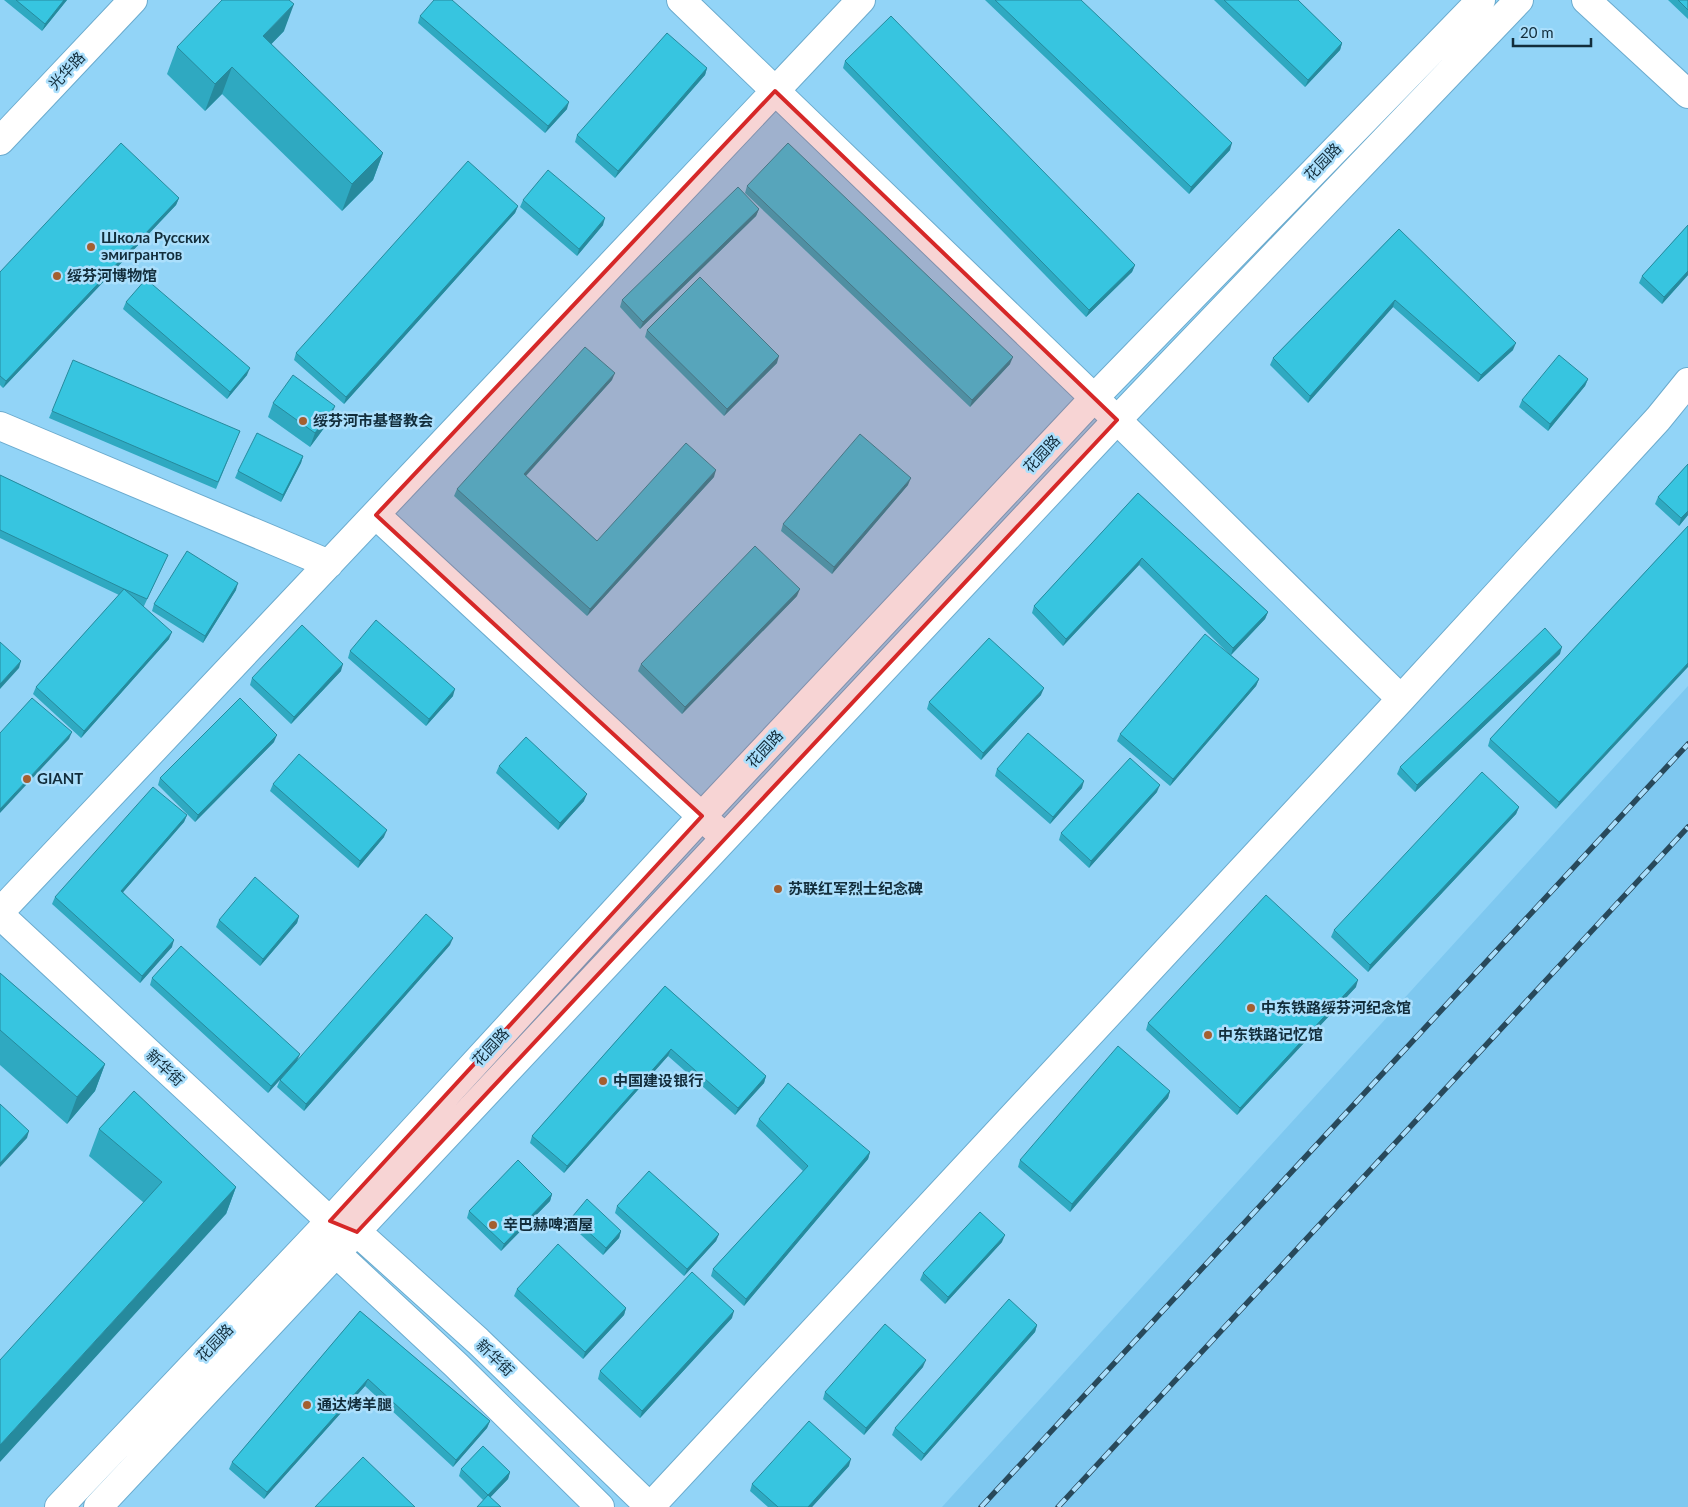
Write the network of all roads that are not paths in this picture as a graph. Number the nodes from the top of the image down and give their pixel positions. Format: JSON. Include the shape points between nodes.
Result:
{"nodes":[{"id":1,"x":133,"y":0,"type":"edge"},
{"id":2,"x":681,"y":0,"type":"edge"},
{"id":3,"x":861,"y":0,"type":"edge"},
{"id":4,"x":1481,"y":0,"type":"edge"},
{"id":5,"x":1519,"y":0,"type":"edge"},
{"id":6,"x":1586,"y":0,"type":"edge"},
{"id":7,"x":775,"y":91,"type":"junction"},
{"id":8,"x":1688,"y":94,"type":"edge"},
{"id":9,"x":0,"y":142,"type":"edge"},
{"id":10,"x":1688,"y":382,"type":"edge"},
{"id":11,"x":1094,"y":398,"type":"junction"},
{"id":12,"x":1117,"y":420,"type":"junction"},
{"id":13,"x":0,"y":426,"type":"edge"},
{"id":14,"x":376,"y":515,"type":"junction"},
{"id":15,"x":329,"y":564,"type":"junction"},
{"id":16,"x":1401,"y":699,"type":"junction"},
{"id":17,"x":702,"y":816,"type":"junction"},
{"id":18,"x":724,"y":837,"type":"junction"},
{"id":19,"x":0,"y":914,"type":"edge"},
{"id":20,"x":330,"y":1222,"type":"junction"},
{"id":21,"x":358,"y":1232,"type":"junction"},
{"id":22,"x":337,"y":1254,"type":"junction"},
{"id":23,"x":59,"y":1507,"type":"edge"},
{"id":24,"x":98,"y":1507,"type":"edge"},
{"id":25,"x":600,"y":1507,"type":"edge"},
{"id":26,"x":650,"y":1507,"type":"edge"}],
"edges":[{"from":1,"to":9,"type":"main road","name":"光华路"},
{"from":2,"to":7,"type":"main road"},
{"from":3,"to":7,"type":"main road"},
{"from":4,"to":11,"type":"main road","name":"花园路"},
{"from":5,"to":12,"type":"main road","name":"花园路"},
{"from":6,"to":8,"type":"main road"},
{"from":7,"to":11,"type":"main road"},
{"from":7,"to":14,"type":"main road"},
{"from":10,"to":16,"type":"main road","via":[[1658,419]]},
{"from":11,"to":12,"type":"main road"},
{"from":11,"to":17,"type":"main road","name":"花园路"},
{"from":12,"to":16,"type":"main road"},
{"from":12,"to":18,"type":"main road","name":"花园路"},
{"from":13,"to":15,"type":"main road"},
{"from":14,"to":15,"type":"main road"},
{"from":14,"to":17,"type":"main road"},
{"from":15,"to":19,"type":"main road"},
{"from":16,"to":26,"type":"main road"},
{"from":17,"to":18,"type":"main road"},
{"from":17,"to":20,"type":"main road","name":"花园路"},
{"from":18,"to":21,"type":"main road","name":"花园路"},
{"from":19,"to":20,"type":"main road","name":"新华街"},
{"from":20,"to":21,"type":"main road","name":"新华街"},
{"from":20,"to":22,"type":"main road"},
{"from":20,"to":23,"type":"main road","name":"花园路"},
{"from":21,"to":22,"type":"main road","name":"花园路"},
{"from":21,"to":26,"type":"main road","name":"新华街","via":[[478,1341]]},
{"from":22,"to":24,"type":"main road","name":"花园路"},
{"from":22,"to":25,"type":"main road","via":[[456,1365]]}]}
